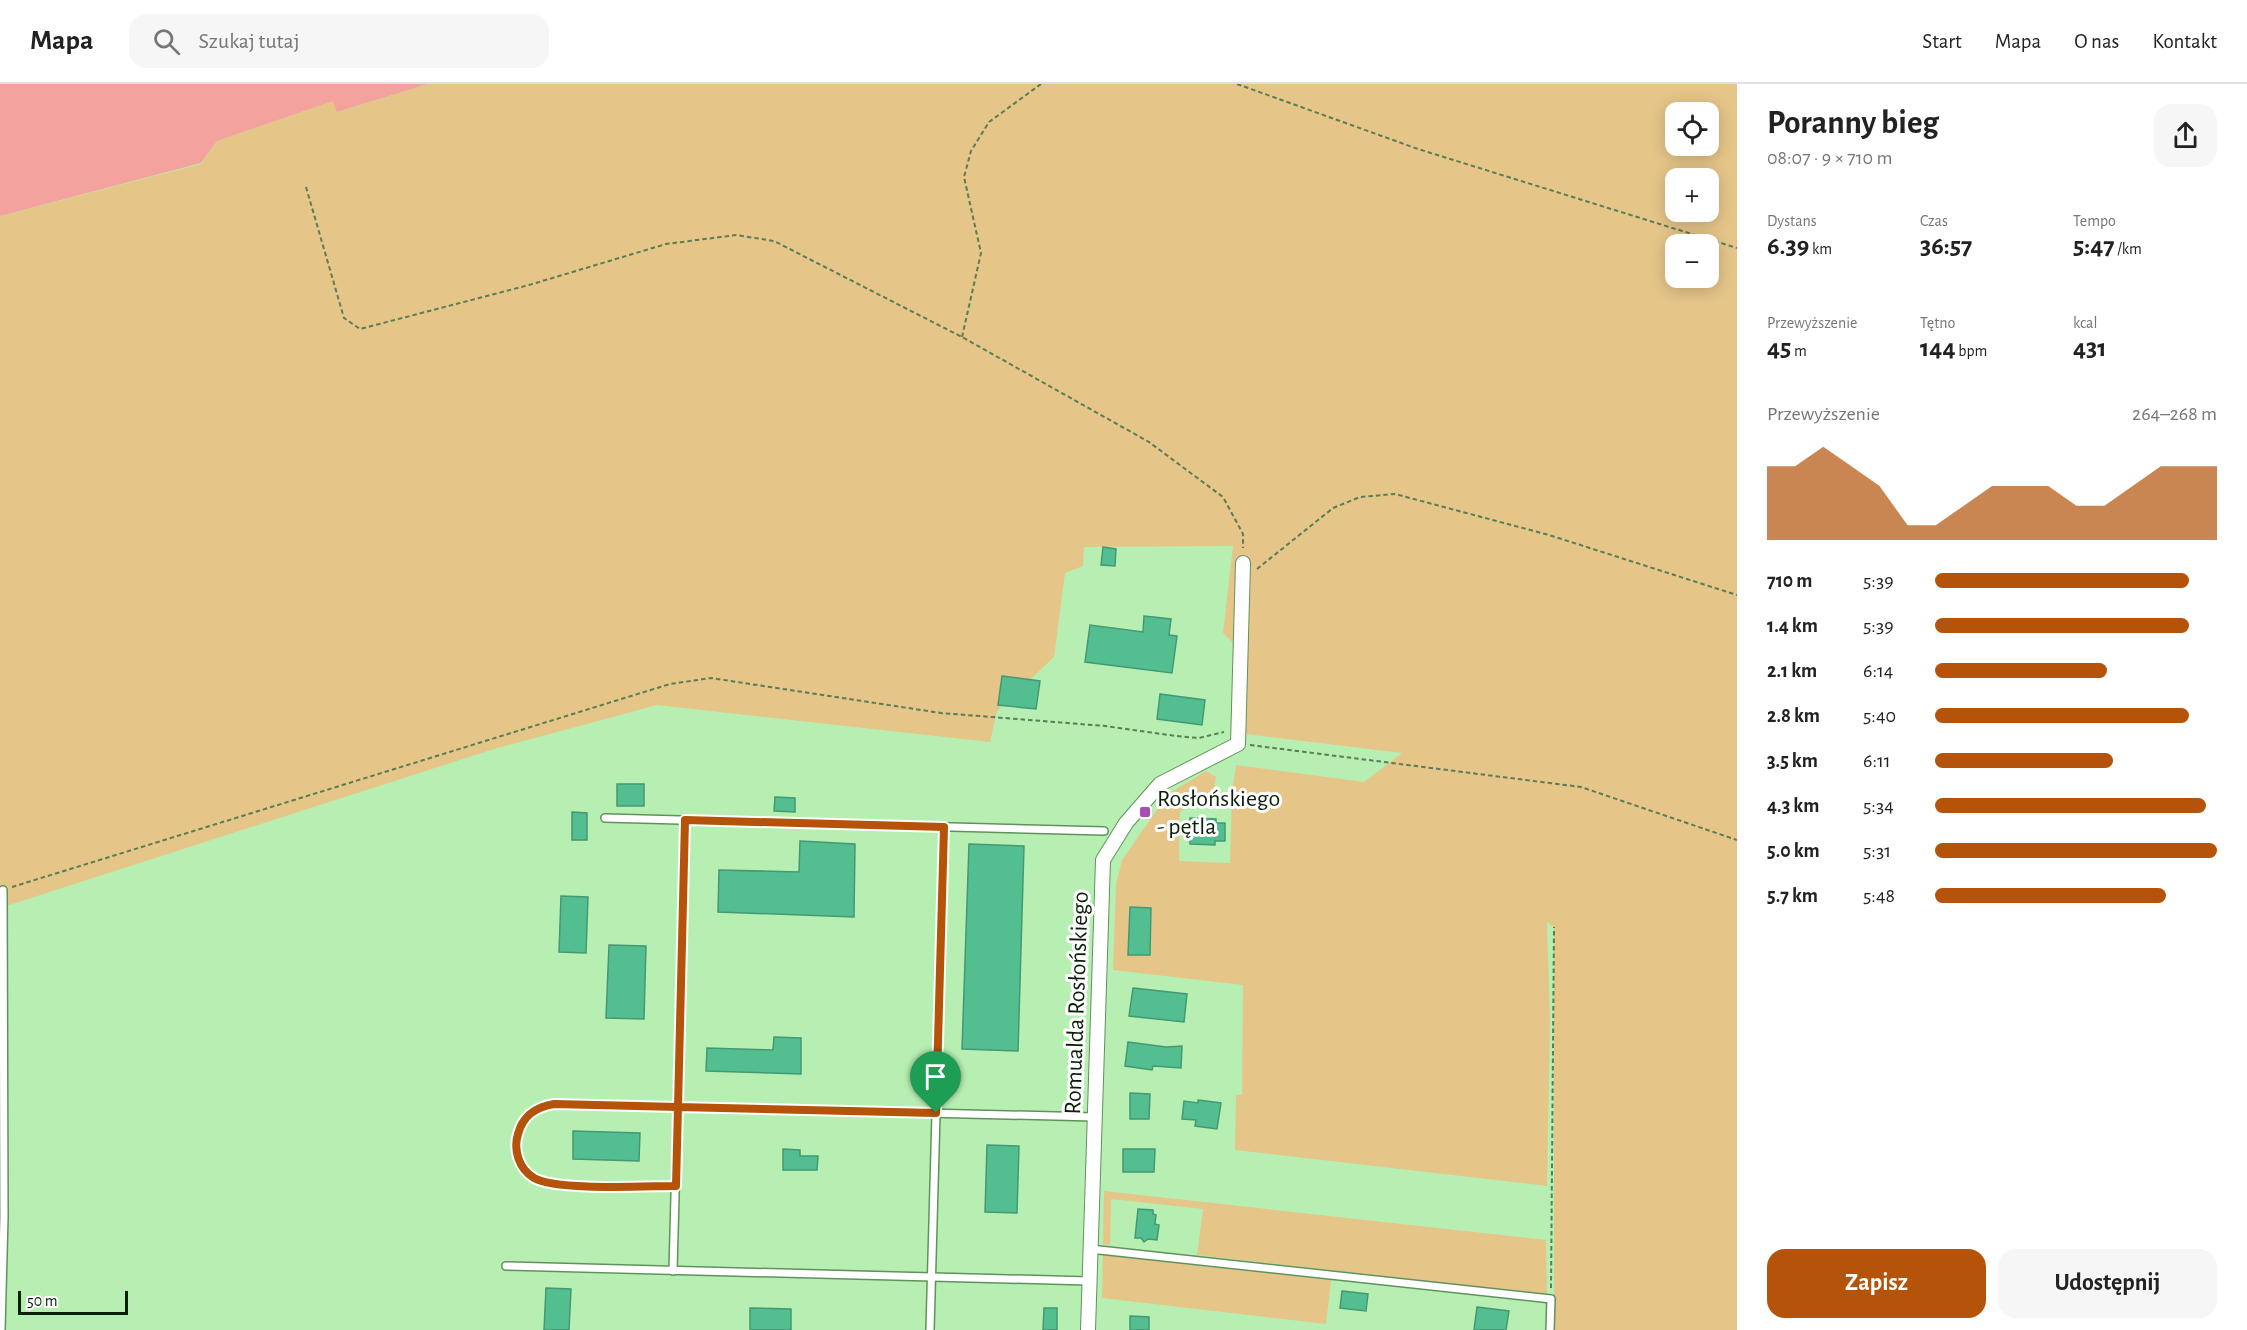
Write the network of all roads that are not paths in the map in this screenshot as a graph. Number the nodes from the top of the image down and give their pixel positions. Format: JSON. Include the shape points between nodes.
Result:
{"nodes":[{"id":1,"x":1247,"y":569,"type":"road end"},
{"id":2,"x":605,"y":818,"type":"dead end"},
{"id":3,"x":685,"y":820,"type":"junction"},
{"id":4,"x":944,"y":827,"type":"junction"},
{"id":5,"x":1104,"y":831,"type":"dead end"},
{"id":6,"x":3,"y":890,"type":"road end"},
{"id":7,"x":678,"y":1107,"type":"junction"},
{"id":8,"x":936,"y":1113,"type":"junction"},
{"id":9,"x":1095,"y":1117,"type":"junction"},
{"id":10,"x":676,"y":1186,"type":"junction"},
{"id":11,"x":1090,"y":1249,"type":"junction"},
{"id":12,"x":506,"y":1266,"type":"dead end"},
{"id":13,"x":672,"y":1271,"type":"junction"},
{"id":14,"x":932,"y":1278,"type":"junction"},
{"id":15,"x":1089,"y":1281,"type":"junction"},
{"id":16,"x":1,"y":1330,"type":"edge"},
{"id":17,"x":930,"y":1330,"type":"edge"},
{"id":18,"x":1088,"y":1330,"type":"edge"},
{"id":19,"x":1550,"y":1330,"type":"edge"}],
"edges":[{"from":1,"to":9,"type":"street","name":"Romualda Rosłońskiego","via":[[1238,738],[1160,784],[1126,823],[1103,860]]},
{"from":2,"to":3,"type":"lane"},
{"from":3,"to":4,"type":"lane"},
{"from":3,"to":7,"type":"lane"},
{"from":4,"to":5,"type":"lane"},
{"from":4,"to":8,"type":"lane"},
{"from":6,"to":16,"type":"lane"},
{"from":7,"to":8,"type":"lane"},
{"from":7,"to":10,"type":"lane"},
{"from":7,"to":10,"type":"lane","via":[[541,1107],[519,1127],[516,1149],[526,1171],[546,1182]]},
{"from":8,"to":9,"type":"lane"},
{"from":8,"to":14,"type":"lane"},
{"from":9,"to":11,"type":"street","name":"Romualda Rosłońskiego"},
{"from":10,"to":13,"type":"lane"},
{"from":11,"to":15,"type":"street","name":"Romualda Rosłońskiego"},
{"from":11,"to":19,"type":"lane","via":[[1551,1299]]},
{"from":12,"to":13,"type":"lane"},
{"from":13,"to":14,"type":"lane"},
{"from":14,"to":15,"type":"lane"},
{"from":14,"to":17,"type":"lane"},
{"from":15,"to":18,"type":"street","name":"Romualda Rosłońskiego"}]}
